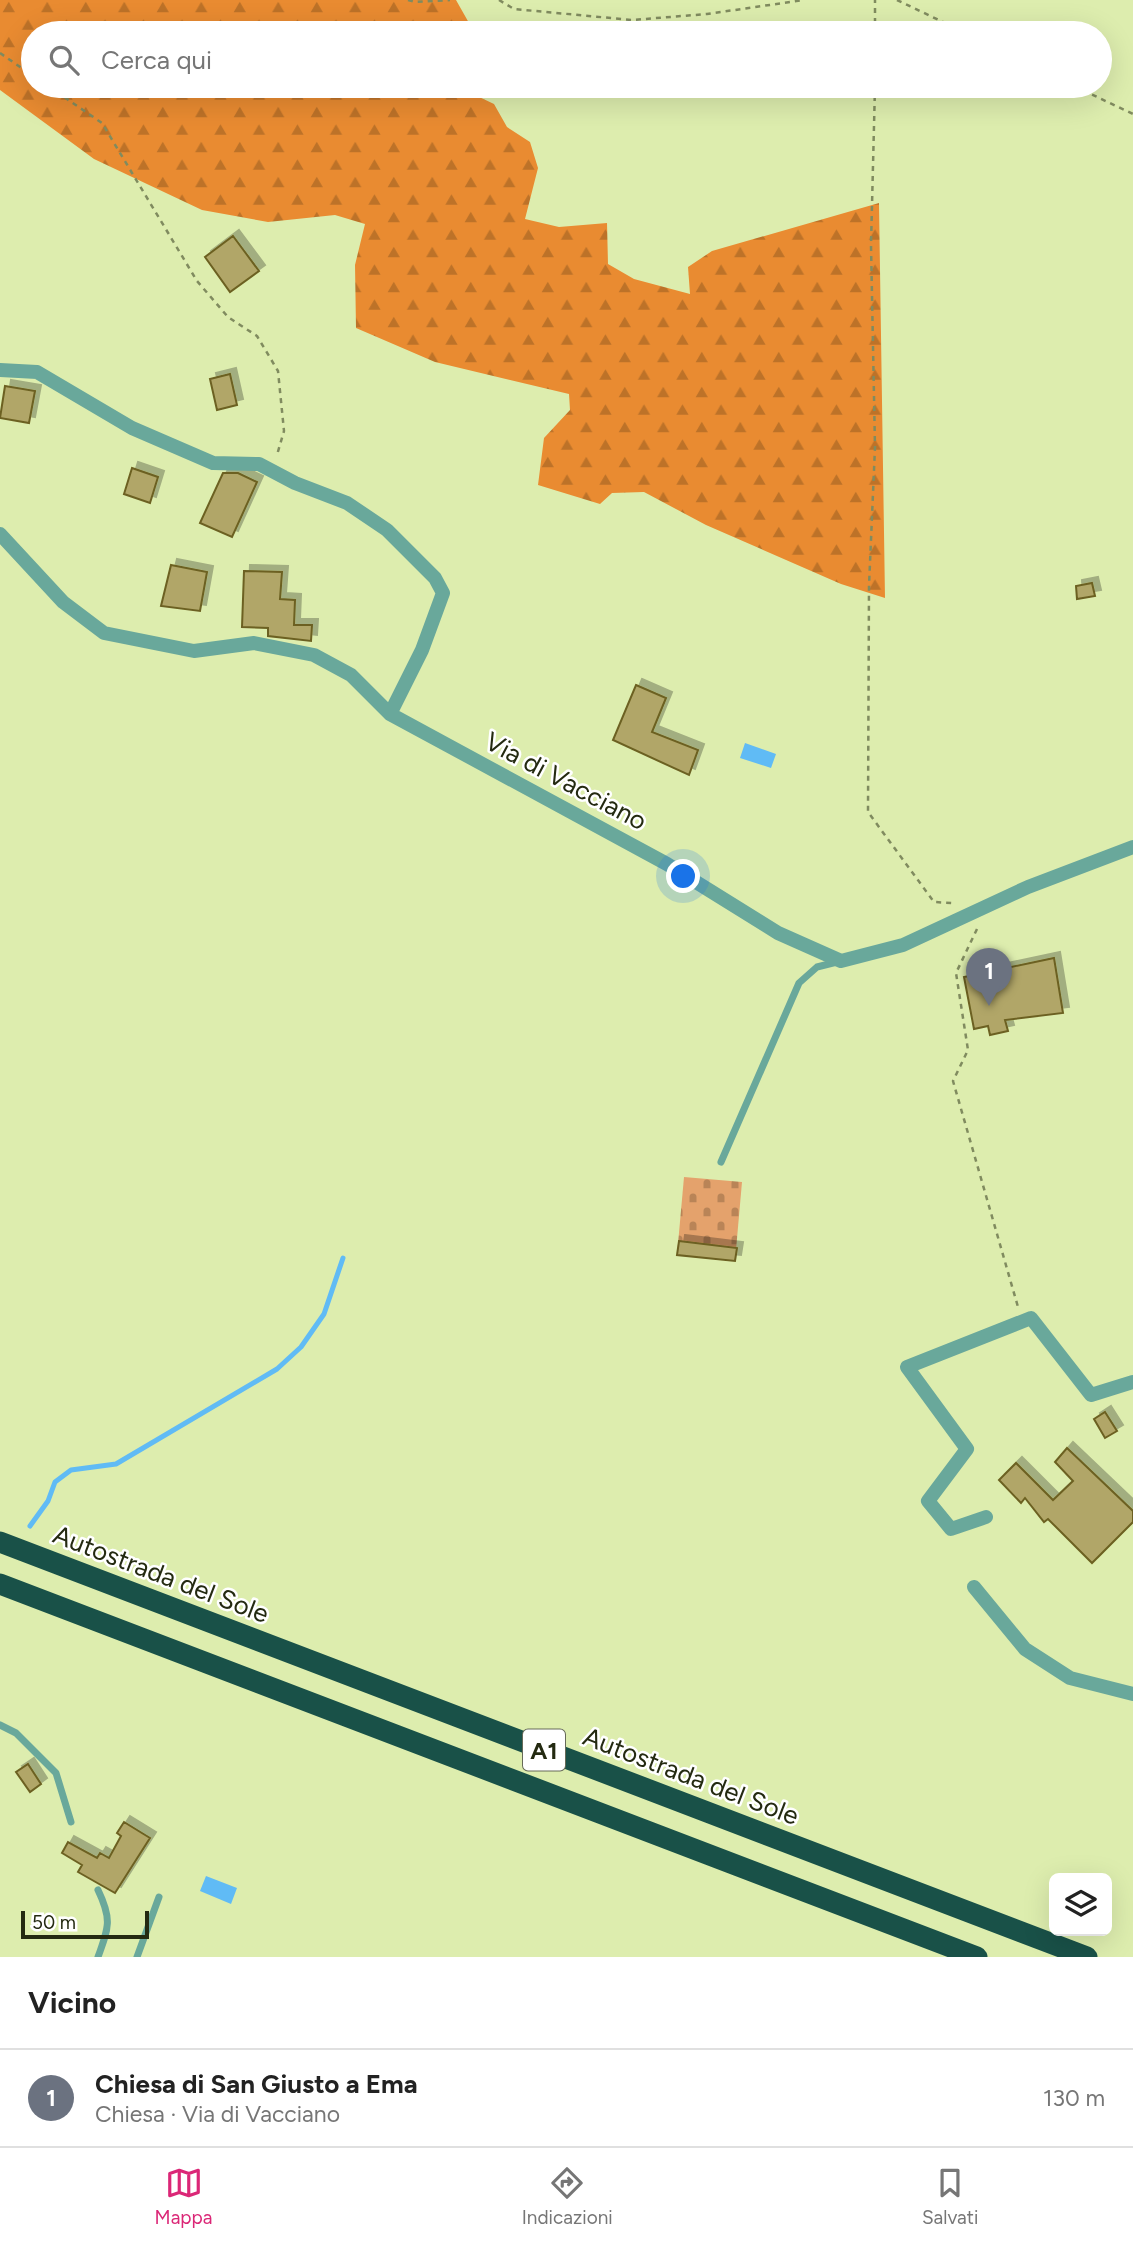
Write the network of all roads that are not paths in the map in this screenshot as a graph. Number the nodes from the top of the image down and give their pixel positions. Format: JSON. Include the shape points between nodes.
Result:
{"nodes":[{"id":1,"x":0,"y":370,"type":"edge"},
{"id":2,"x":0,"y":534,"type":"edge"},
{"id":3,"x":390,"y":714,"type":"junction"},
{"id":4,"x":1133,"y":847,"type":"edge"},
{"id":5,"x":841,"y":961,"type":"junction"},
{"id":6,"x":721,"y":1162,"type":"dead end"},
{"id":7,"x":1133,"y":1382,"type":"edge"},
{"id":8,"x":986,"y":1517,"type":"dead end"},
{"id":9,"x":0,"y":1542,"type":"edge"},
{"id":10,"x":0,"y":1584,"type":"edge"},
{"id":11,"x":974,"y":1587,"type":"dead end"},
{"id":12,"x":1133,"y":1694,"type":"edge"},
{"id":13,"x":0,"y":1724,"type":"edge"},
{"id":14,"x":71,"y":1822,"type":"dead end"},
{"id":15,"x":98,"y":1890,"type":"dead end"},
{"id":16,"x":159,"y":1897,"type":"dead end"},
{"id":17,"x":98,"y":1957,"type":"edge"},
{"id":18,"x":137,"y":1957,"type":"edge"},
{"id":19,"x":977,"y":1957,"type":"edge"},
{"id":20,"x":1087,"y":1957,"type":"edge"}],
"edges":[{"from":1,"to":3,"type":"street","via":[[37,372],[132,428],[213,463],[260,464],[347,502],[387,530],[435,578],[443,593],[437,616]]},
{"from":2,"to":3,"type":"street","name":"Via di Vacciano","via":[[63,602],[104,633],[194,651],[254,643],[314,655],[351,676]]},
{"from":3,"to":5,"type":"street","name":"Via di Vacciano","via":[[667,864],[778,933]]},
{"from":4,"to":5,"type":"street","via":[[1072,869],[903,945]]},
{"from":5,"to":6,"type":"lane","via":[[817,967],[799,983]]},
{"from":7,"to":8,"type":"street","via":[[1091,1395],[1031,1318],[907,1367],[967,1449],[928,1502],[951,1529]]},
{"from":9,"to":20,"type":"highway","name":"Autostrada del Sole","number":"A1"},
{"from":10,"to":19,"type":"highway","number":"A1"},
{"from":11,"to":12,"type":"street","via":[[1025,1649],[1070,1678]]},
{"from":13,"to":14,"type":"lane","via":[[16,1733],[56,1773]]},
{"from":15,"to":17,"type":"lane","via":[[109,1913]]},
{"from":16,"to":18,"type":"lane"}]}
